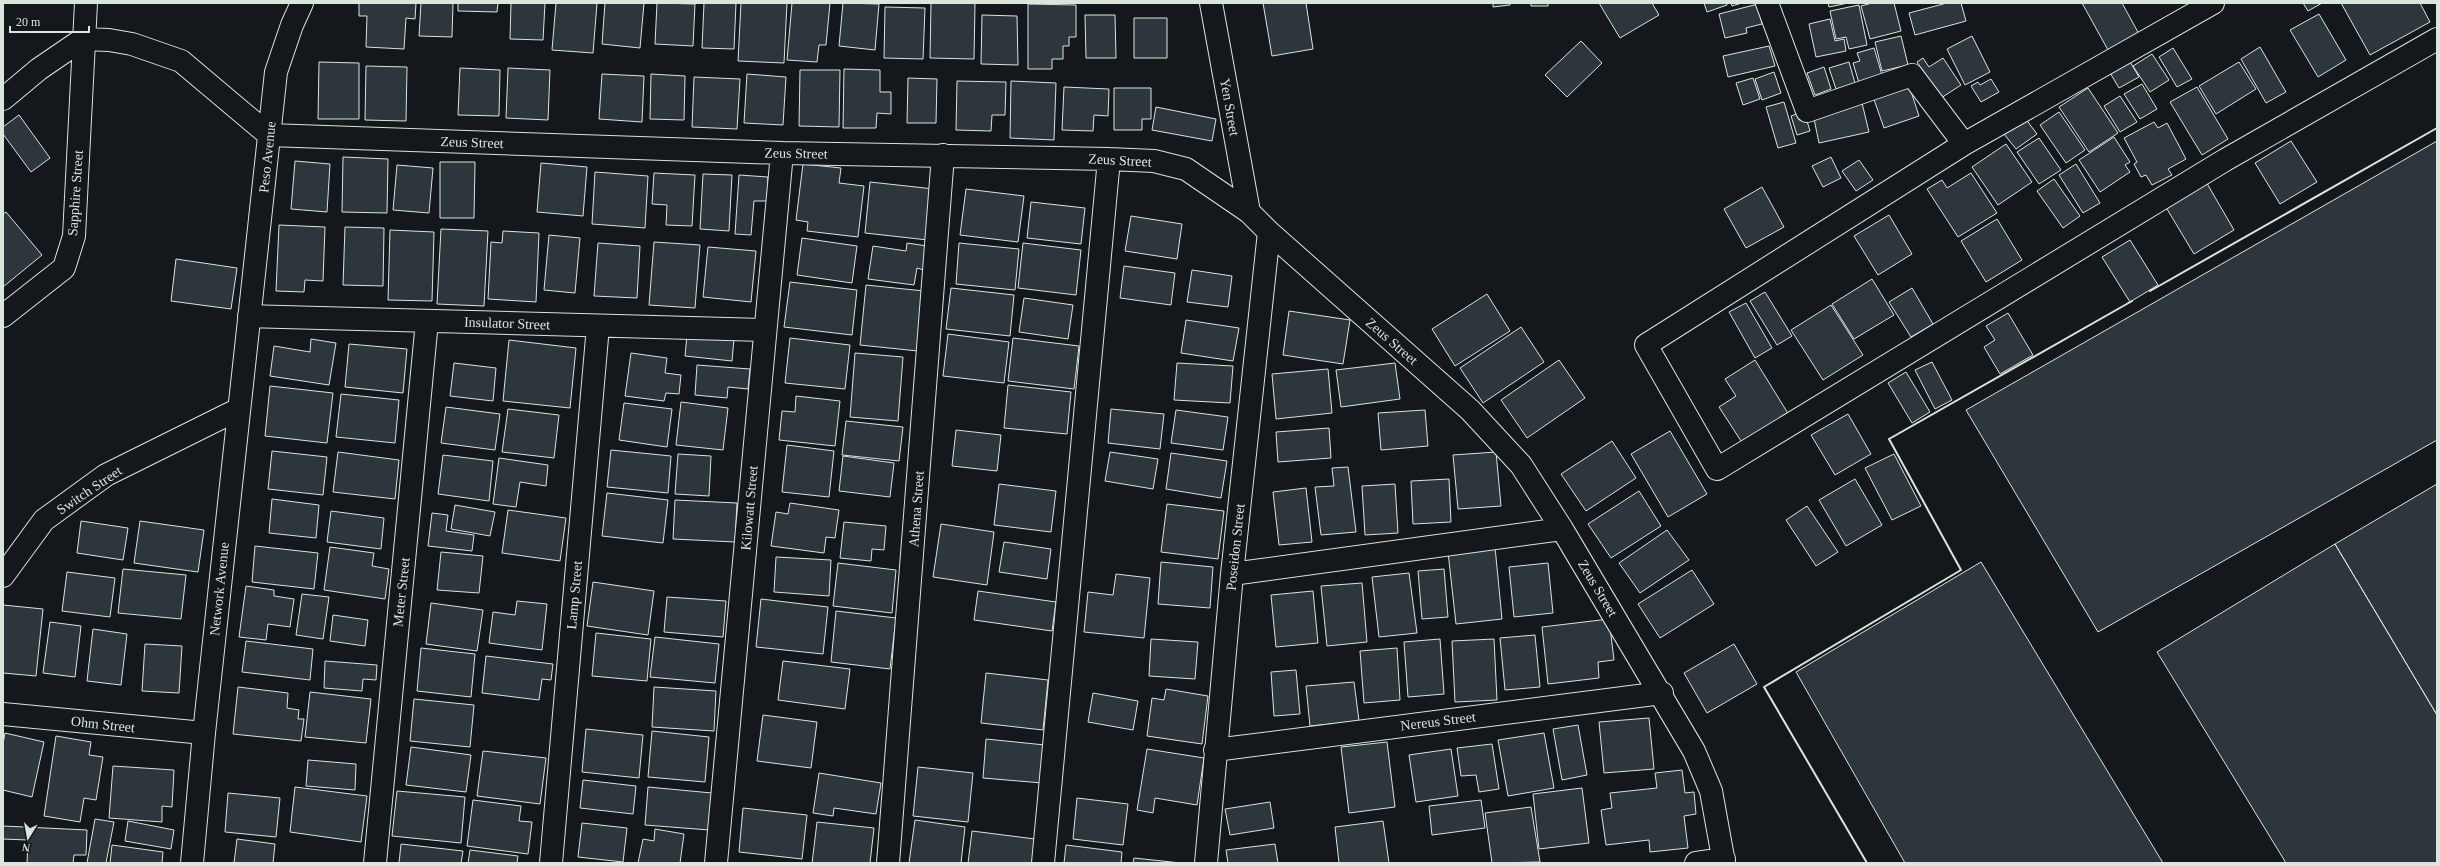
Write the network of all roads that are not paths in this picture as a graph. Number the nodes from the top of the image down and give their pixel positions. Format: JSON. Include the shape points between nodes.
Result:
{"nodes":[{"id":1,"x":86,"y":3,"type":"edge"},
{"id":2,"x":302,"y":3,"type":"edge"},
{"id":3,"x":1211,"y":3,"type":"edge"},
{"id":4,"x":1767,"y":3,"type":"edge"},
{"id":5,"x":2213,"y":3,"type":"edge"},
{"id":6,"x":83,"y":39,"type":"junction"},
{"id":7,"x":2437,"y":39,"type":"edge"},
{"id":8,"x":3,"y":99,"type":"edge"},
{"id":9,"x":269,"y":135,"type":"junction"},
{"id":10,"x":1964,"y":144,"type":"junction"},
{"id":11,"x":782,"y":153,"type":"junction"},
{"id":12,"x":943,"y":155,"type":"junction"},
{"id":13,"x":1109,"y":159,"type":"junction"},
{"id":14,"x":1249,"y":212,"type":"junction"},
{"id":15,"x":1269,"y":232,"type":"junction"},
{"id":16,"x":3,"y":316,"type":"edge"},
{"id":17,"x":249,"y":316,"type":"junction"},
{"id":18,"x":427,"y":321,"type":"junction"},
{"id":19,"x":598,"y":326,"type":"junction"},
{"id":20,"x":765,"y":330,"type":"junction"},
{"id":21,"x":239,"y":409,"type":"junction"},
{"id":22,"x":1562,"y":529,"type":"junction"},
{"id":23,"x":1232,"y":574,"type":"junction"},
{"id":24,"x":3,"y":576,"type":"edge"},
{"id":25,"x":1662,"y":693,"type":"junction"},
{"id":26,"x":3,"y":714,"type":"edge"},
{"id":27,"x":204,"y":733,"type":"junction"},
{"id":28,"x":1215,"y":750,"type":"junction"},
{"id":29,"x":1724,"y":861,"type":"edge"},
{"id":30,"x":192,"y":863,"type":"edge"},
{"id":31,"x":374,"y":863,"type":"edge"},
{"id":32,"x":551,"y":863,"type":"edge"},
{"id":33,"x":716,"y":863,"type":"edge"},
{"id":34,"x":888,"y":863,"type":"edge"},
{"id":35,"x":1043,"y":863,"type":"edge"},
{"id":36,"x":1206,"y":863,"type":"edge"},
{"id":37,"x":1696,"y":863,"type":"edge"}],
"edges":[{"from":1,"to":6,"type":"street","name":"Sapphire Street"},
{"from":2,"to":9,"type":"street","name":"Peso Avenue","via":[[276,72]]},
{"from":3,"to":14,"type":"street","name":"Yen Street"},
{"from":4,"to":10,"type":"street","via":[[1806,110],[1912,75]]},
{"from":5,"to":10,"type":"street"},
{"from":6,"to":8,"type":"street","via":[[39,69]]},
{"from":6,"to":9,"type":"street","via":[[132,44],[181,61]]},
{"from":6,"to":16,"type":"street","name":"Sapphire Street","via":[[74,236],[64,268]]},
{"from":7,"to":10,"type":"street","via":[[2225,160],[1717,469],[1646,345]]},
{"from":9,"to":11,"type":"street","name":"Zeus Street"},
{"from":9,"to":17,"type":"street","name":"Peso Avenue"},
{"from":11,"to":12,"type":"street","name":"Zeus Street"},
{"from":11,"to":20,"type":"street","name":"Kilowatt Street"},
{"from":12,"to":13,"type":"street","name":"Zeus Street"},
{"from":12,"to":34,"type":"street","name":"Athena Street"},
{"from":13,"to":14,"type":"street","name":"Zeus Street","via":[[1154,161],[1186,169]]},
{"from":13,"to":35,"type":"street"},
{"from":14,"to":15,"type":"street","name":"Zeus Street"},
{"from":15,"to":22,"type":"street","name":"Zeus Street","via":[[1470,410],[1521,465]]},
{"from":15,"to":23,"type":"street","name":"Poseidon Street"},
{"from":17,"to":18,"type":"street","name":"Insulator Street"},
{"from":17,"to":21,"type":"street","name":"Network Avenue"},
{"from":18,"to":19,"type":"street","name":"Insulator Street"},
{"from":18,"to":31,"type":"street","name":"Meter Street"},
{"from":19,"to":20,"type":"street","name":"Insulator Street"},
{"from":19,"to":32,"type":"street","name":"Lamp Street"},
{"from":20,"to":33,"type":"street","name":"Kilowatt Street"},
{"from":21,"to":24,"type":"street","name":"Switch Street","via":[[106,475],[44,520]]},
{"from":21,"to":27,"type":"street","name":"Network Avenue"},
{"from":22,"to":23,"type":"street"},
{"from":22,"to":25,"type":"street","name":"Zeus Street"},
{"from":23,"to":28,"type":"street","name":"Poseidon Street"},
{"from":25,"to":28,"type":"street","name":"Nereus Street"},
{"from":25,"to":29,"type":"street","name":"Zeus Street","via":[[1694,751],[1711,791]]},
{"from":26,"to":27,"type":"street","name":"Ohm Street"},
{"from":27,"to":30,"type":"street","name":"Network Avenue"},
{"from":28,"to":36,"type":"street","name":"Poseidon Street"},
{"from":29,"to":37,"type":"street"}]}
